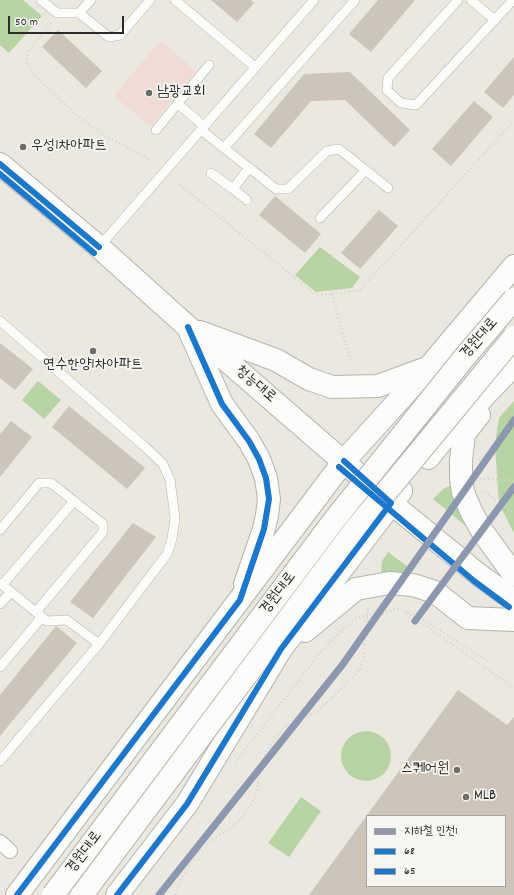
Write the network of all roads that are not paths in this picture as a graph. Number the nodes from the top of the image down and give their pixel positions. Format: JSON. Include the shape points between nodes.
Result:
{"nodes":[{"id":1,"x":41,"y":0,"type":"edge"},
{"id":2,"x":91,"y":0,"type":"edge"},
{"id":3,"x":150,"y":0,"type":"edge"},
{"id":4,"x":175,"y":0,"type":"edge"},
{"id":5,"x":314,"y":0,"type":"edge"},
{"id":6,"x":355,"y":0,"type":"edge"},
{"id":7,"x":458,"y":0,"type":"edge"},
{"id":8,"x":471,"y":0,"type":"edge"},
{"id":9,"x":513,"y":0,"type":"edge"},
{"id":10,"x":79,"y":13,"type":"junction"},
{"id":11,"x":495,"y":20,"type":"junction"},
{"id":12,"x":209,"y":65,"type":"dead end"},
{"id":13,"x":255,"y":67,"type":"junction"},
{"id":14,"x":178,"y":104,"type":"junction"},
{"id":15,"x":203,"y":128,"type":"junction"},
{"id":16,"x":156,"y":130,"type":"dead end"},
{"id":17,"x":224,"y":148,"type":"junction"},
{"id":18,"x":0,"y":164,"type":"edge"},
{"id":19,"x":249,"y":168,"type":"junction"},
{"id":20,"x":366,"y":170,"type":"junction"},
{"id":21,"x":210,"y":173,"type":"dead end"},
{"id":22,"x":388,"y":188,"type":"dead end"},
{"id":23,"x":233,"y":189,"type":"junction"},
{"id":24,"x":247,"y":200,"type":"dead end"},
{"id":25,"x":320,"y":218,"type":"dead end"},
{"id":26,"x":100,"y":247,"type":"junction"},
{"id":27,"x":514,"y":266,"type":"edge"},
{"id":28,"x":514,"y":299,"type":"edge"},
{"id":29,"x":0,"y":321,"type":"edge"},
{"id":30,"x":188,"y":327,"type":"junction"},
{"id":31,"x":514,"y":337,"type":"edge"},
{"id":32,"x":514,"y":365,"type":"edge"},
{"id":33,"x":429,"y":367,"type":"junction"},
{"id":34,"x":514,"y":371,"type":"edge"},
{"id":35,"x":344,"y":461,"type":"junction"},
{"id":36,"x":74,"y":501,"type":"junction"},
{"id":37,"x":391,"y":503,"type":"junction"},
{"id":38,"x":0,"y":530,"type":"edge"},
{"id":39,"x":514,"y":575,"type":"edge"},
{"id":40,"x":1,"y":584,"type":"edge"},
{"id":41,"x":11,"y":592,"type":"junction"},
{"id":42,"x":240,"y":600,"type":"junction"},
{"id":43,"x":514,"y":600,"type":"edge"},
{"id":44,"x":0,"y":604,"type":"edge"},
{"id":45,"x":39,"y":615,"type":"junction"},
{"id":46,"x":514,"y":620,"type":"edge"},
{"id":47,"x":99,"y":644,"type":"junction"},
{"id":48,"x":281,"y":649,"type":"junction"},
{"id":49,"x":0,"y":667,"type":"edge"},
{"id":50,"x":0,"y":761,"type":"edge"},
{"id":51,"x":17,"y":895,"type":"edge"},
{"id":52,"x":53,"y":895,"type":"edge"},
{"id":53,"x":82,"y":895,"type":"edge"},
{"id":54,"x":117,"y":895,"type":"edge"}],
"edges":[{"from":1,"to":10,"type":"lane","via":[[57,13]]},
{"from":2,"to":10,"type":"lane"},
{"from":3,"to":10,"type":"lane","via":[[120,35],[109,37]]},
{"from":4,"to":13,"type":"lane"},
{"from":5,"to":13,"type":"lane"},
{"from":6,"to":17,"type":"lane"},
{"from":7,"to":11,"type":"lane","via":[[388,78],[387,90],[402,104],[416,105]]},
{"from":8,"to":11,"type":"lane"},
{"from":9,"to":11,"type":"lane"},
{"from":12,"to":14,"type":"lane"},
{"from":13,"to":15,"type":"lane"},
{"from":14,"to":15,"type":"lane"},
{"from":14,"to":16,"type":"lane"},
{"from":15,"to":17,"type":"lane"},
{"from":15,"to":26,"type":"lane"},
{"from":17,"to":19,"type":"lane"},
{"from":18,"to":26,"type":"main road","name":"청능대로"},
{"from":19,"to":20,"type":"lane","via":[[276,190],[288,189],[327,151],[339,149]]},
{"from":19,"to":23,"type":"lane"},
{"from":20,"to":22,"type":"lane"},
{"from":20,"to":25,"type":"lane"},
{"from":21,"to":23,"type":"lane"},
{"from":23,"to":24,"type":"lane"},
{"from":26,"to":30,"type":"main road","name":"청능대로"},
{"from":27,"to":33,"type":"main road"},
{"from":28,"to":52,"type":"main road","name":"경원대로","bridge":true,"via":[[335,519]]},
{"from":29,"to":47,"type":"lane","via":[[144,446],[162,464],[170,480],[175,518],[167,554]]},
{"from":30,"to":33,"type":"main road","via":[[276,360],[309,379],[332,386],[378,386]]},
{"from":30,"to":35,"type":"main road","name":"청능대로"},
{"from":30,"to":42,"type":"main road","via":[[222,404],[249,441],[266,478],[269,499],[267,515]]},
{"from":31,"to":53,"type":"main road","name":"경원대로","bridge":true,"via":[[354,531]]},
{"from":32,"to":37,"type":"main road","via":[[446,436]]},
{"from":33,"to":35,"type":"main road"},
{"from":34,"to":39,"type":"main road","via":[[464,434],[461,478],[471,511],[482,531]]},
{"from":35,"to":37,"type":"main road","name":"청능대로"},
{"from":35,"to":42,"type":"main road"},
{"from":36,"to":38,"type":"lane","via":[[51,483],[39,483]]},
{"from":36,"to":40,"type":"lane"},
{"from":36,"to":45,"type":"lane","via":[[103,524],[103,532]]},
{"from":37,"to":43,"type":"main road","name":"청능대로","via":[[479,575]]},
{"from":37,"to":48,"type":"main road"},
{"from":40,"to":41,"type":"lane"},
{"from":41,"to":44,"type":"lane"},
{"from":41,"to":45,"type":"lane"},
{"from":42,"to":51,"type":"main road"},
{"from":45,"to":47,"type":"lane","via":[[47,622],[67,620]]},
{"from":45,"to":49,"type":"lane"},
{"from":46,"to":48,"type":"main road","via":[[468,618],[436,592],[413,585],[389,582],[356,589]]},
{"from":47,"to":50,"type":"lane"},
{"from":48,"to":54,"type":"main road","via":[[187,804]]}]}
